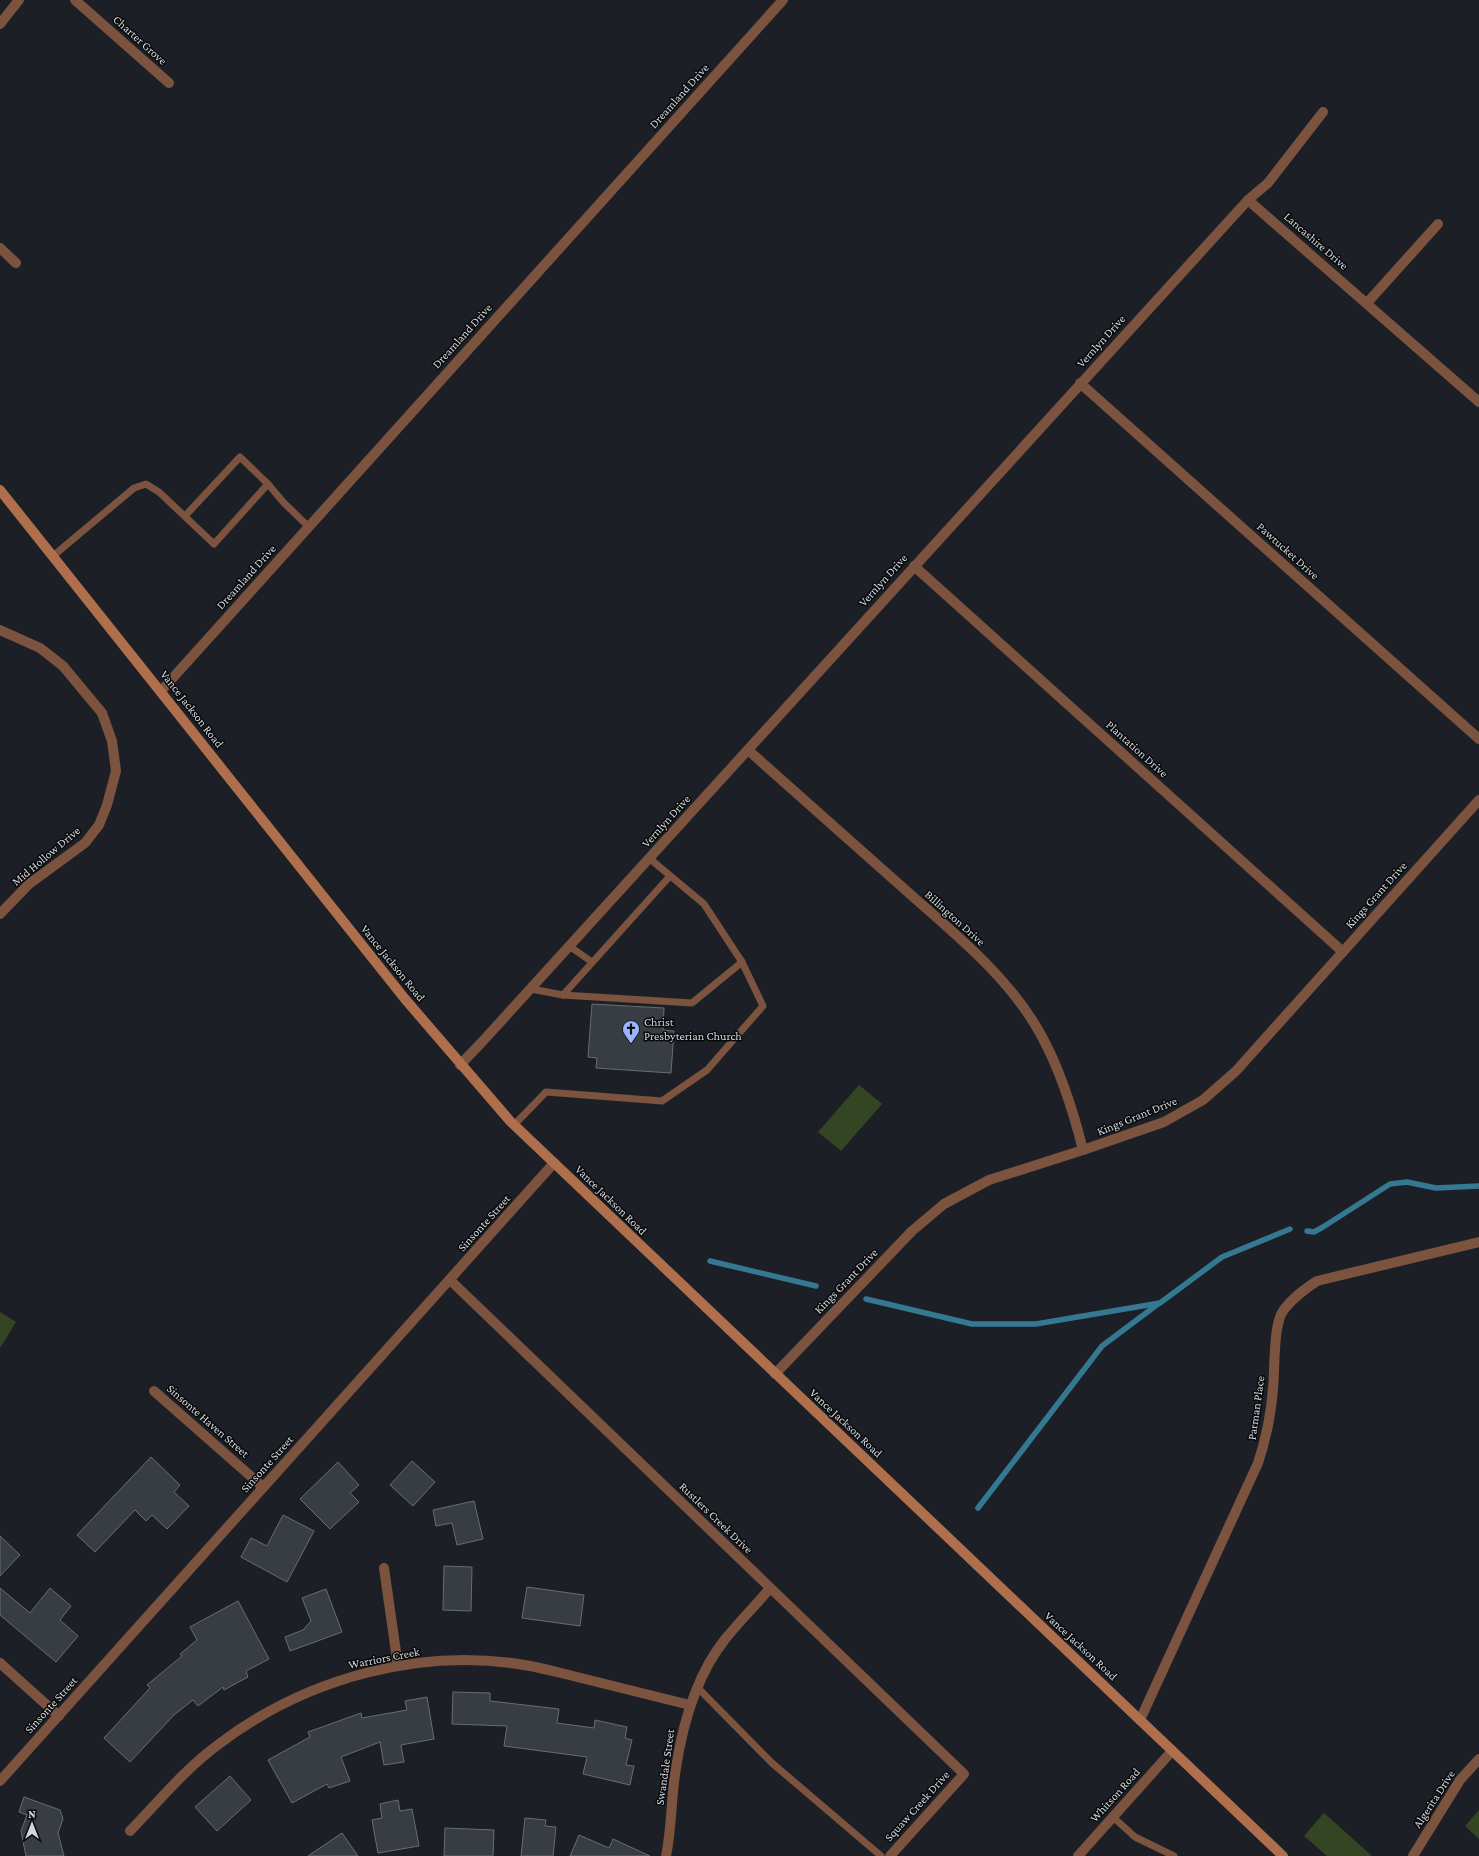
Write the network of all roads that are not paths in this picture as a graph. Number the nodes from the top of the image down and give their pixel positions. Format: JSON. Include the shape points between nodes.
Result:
{"nodes":[{"id":1,"x":18,"y":0,"type":"edge"},
{"id":2,"x":75,"y":0,"type":"edge"},
{"id":3,"x":783,"y":0,"type":"edge"},
{"id":4,"x":0,"y":24,"type":"edge"},
{"id":5,"x":169,"y":83,"type":"dead end"},
{"id":6,"x":1323,"y":112,"type":"dead end"},
{"id":7,"x":1248,"y":200,"type":"junction"},
{"id":8,"x":1438,"y":224,"type":"dead end"},
{"id":9,"x":0,"y":248,"type":"edge"},
{"id":10,"x":16,"y":263,"type":"dead end"},
{"id":11,"x":1367,"y":303,"type":"junction"},
{"id":12,"x":1080,"y":383,"type":"junction"},
{"id":13,"x":1479,"y":402,"type":"edge"},
{"id":14,"x":268,"y":484,"type":"junction"},
{"id":15,"x":0,"y":490,"type":"edge"},
{"id":16,"x":185,"y":516,"type":"junction"},
{"id":17,"x":309,"y":527,"type":"junction"},
{"id":18,"x":53,"y":556,"type":"junction"},
{"id":19,"x":914,"y":566,"type":"junction"},
{"id":20,"x":0,"y":630,"type":"edge"},
{"id":21,"x":161,"y":691,"type":"junction"},
{"id":22,"x":1479,"y":739,"type":"edge"},
{"id":23,"x":748,"y":750,"type":"junction"},
{"id":24,"x":1479,"y":800,"type":"edge"},
{"id":25,"x":649,"y":858,"type":"junction"},
{"id":26,"x":670,"y":876,"type":"junction"},
{"id":27,"x":0,"y":914,"type":"edge"},
{"id":28,"x":569,"y":946,"type":"junction"},
{"id":29,"x":1343,"y":952,"type":"junction"},
{"id":30,"x":592,"y":962,"type":"junction"},
{"id":31,"x":742,"y":962,"type":"junction"},
{"id":32,"x":531,"y":989,"type":"junction"},
{"id":33,"x":563,"y":995,"type":"junction"},
{"id":34,"x":460,"y":1065,"type":"junction"},
{"id":35,"x":514,"y":1125,"type":"junction"},
{"id":36,"x":1083,"y":1150,"type":"junction"},
{"id":37,"x":554,"y":1163,"type":"junction"},
{"id":38,"x":1479,"y":1242,"type":"edge"},
{"id":39,"x":450,"y":1280,"type":"junction"},
{"id":40,"x":775,"y":1374,"type":"junction"},
{"id":41,"x":154,"y":1391,"type":"dead end"},
{"id":42,"x":263,"y":1487,"type":"junction"},
{"id":43,"x":384,"y":1568,"type":"dead end"},
{"id":44,"x":770,"y":1588,"type":"junction"},
{"id":45,"x":0,"y":1664,"type":"edge"},
{"id":46,"x":398,"y":1666,"type":"junction"},
{"id":47,"x":697,"y":1688,"type":"junction"},
{"id":48,"x":690,"y":1705,"type":"junction"},
{"id":49,"x":59,"y":1716,"type":"junction"},
{"id":50,"x":1140,"y":1720,"type":"junction"},
{"id":51,"x":1172,"y":1751,"type":"junction"},
{"id":52,"x":1479,"y":1759,"type":"edge"},
{"id":53,"x":964,"y":1774,"type":"joint"},
{"id":54,"x":0,"y":1782,"type":"edge"},
{"id":55,"x":1113,"y":1817,"type":"junction"},
{"id":56,"x":130,"y":1831,"type":"dead end"},
{"id":57,"x":666,"y":1856,"type":"edge"},
{"id":58,"x":881,"y":1856,"type":"edge"},
{"id":59,"x":890,"y":1856,"type":"edge"},
{"id":60,"x":1078,"y":1856,"type":"edge"},
{"id":61,"x":1174,"y":1856,"type":"edge"},
{"id":62,"x":1283,"y":1856,"type":"edge"},
{"id":63,"x":1413,"y":1856,"type":"edge"}],
"edges":[{"from":1,"to":4,"type":"street"},
{"from":2,"to":5,"type":"street","name":"Charter Grove"},
{"from":3,"to":17,"type":"street","name":"Dreamland Drive"},
{"from":6,"to":7,"type":"street","name":"Vernlyn Drive","via":[[1268,182]]},
{"from":7,"to":11,"type":"street","name":"Lancashire Drive"},
{"from":7,"to":12,"type":"street","name":"Vernlyn Drive"},
{"from":8,"to":11,"type":"street"},
{"from":9,"to":10,"type":"street"},
{"from":11,"to":13,"type":"street","name":"Lancashire Drive"},
{"from":12,"to":19,"type":"street","name":"Vernlyn Drive"},
{"from":12,"to":22,"type":"street","name":"Pawtucket Drive"},
{"from":14,"to":16,"type":"lane","via":[[240,457]]},
{"from":14,"to":16,"type":"lane","via":[[214,544]]},
{"from":14,"to":17,"type":"lane"},
{"from":15,"to":18,"type":"main road","name":"Vance Jackson Road"},
{"from":16,"to":18,"type":"lane","via":[[159,492],[146,484],[134,488]]},
{"from":17,"to":21,"type":"street","name":"Dreamland Drive"},
{"from":18,"to":21,"type":"main road","name":"Vance Jackson Road"},
{"from":19,"to":23,"type":"street","name":"Vernlyn Drive"},
{"from":19,"to":29,"type":"street","name":"Plantation Drive"},
{"from":20,"to":27,"type":"street","name":"Mid Hollow Drive","via":[[40,648],[63,666],[102,713],[112,741],[116,771],[99,825],[85,843],[29,884]]},
{"from":21,"to":34,"type":"main road","name":"Vance Jackson Road"},
{"from":23,"to":25,"type":"street","name":"Vernlyn Drive"},
{"from":23,"to":36,"type":"street","name":"Billington Drive","via":[[979,956],[1014,996],[1040,1034],[1059,1073],[1074,1114]]},
{"from":24,"to":29,"type":"street","name":"Kings Grant Drive"},
{"from":25,"to":26,"type":"lane"},
{"from":25,"to":28,"type":"street","name":"Vernlyn Drive"},
{"from":26,"to":30,"type":"lane"},
{"from":26,"to":31,"type":"lane","via":[[704,904]]},
{"from":28,"to":30,"type":"lane"},
{"from":28,"to":32,"type":"street","name":"Vernlyn Drive"},
{"from":29,"to":36,"type":"street","name":"Kings Grant Drive","via":[[1236,1070],[1203,1100],[1164,1122]]},
{"from":30,"to":33,"type":"lane"},
{"from":31,"to":33,"type":"lane","via":[[692,1003]]},
{"from":31,"to":35,"type":"lane","via":[[763,1006],[707,1070],[662,1101],[546,1092]]},
{"from":32,"to":33,"type":"lane"},
{"from":32,"to":34,"type":"street","name":"Vernlyn Drive"},
{"from":34,"to":35,"type":"main road","name":"Vance Jackson Road"},
{"from":35,"to":37,"type":"main road","name":"Vance Jackson Road"},
{"from":36,"to":40,"type":"street","name":"Kings Grant Drive","via":[[989,1180],[944,1204],[912,1231]]},
{"from":37,"to":39,"type":"street","name":"Sinsonte Street"},
{"from":37,"to":40,"type":"main road","name":"Vance Jackson Road"},
{"from":38,"to":50,"type":"street","name":"Parman Place","via":[[1318,1281],[1298,1294],[1282,1312],[1276,1339],[1268,1428],[1258,1463]]},
{"from":39,"to":42,"type":"street","name":"Sinsonte Street"},
{"from":39,"to":44,"type":"street","name":"Rustlers Creek Drive"},
{"from":40,"to":50,"type":"main road","name":"Vance Jackson Road"},
{"from":41,"to":42,"type":"street","name":"Sinsonte Haven Street"},
{"from":42,"to":49,"type":"street","name":"Sinsonte Street"},
{"from":43,"to":46,"type":"street"},
{"from":44,"to":47,"type":"street","name":"Swandale Street","via":[[725,1639]]},
{"from":44,"to":53,"type":"street","name":"Rustlers Creek Drive"},
{"from":45,"to":49,"type":"street"},
{"from":46,"to":48,"type":"street","name":"Warriors Creek","via":[[441,1661],[483,1661],[530,1666]]},
{"from":46,"to":56,"type":"street","name":"Warriors Creek","via":[[318,1688],[251,1721],[218,1744],[187,1771]]},
{"from":47,"to":48,"type":"street","name":"Swandale Street"},
{"from":47,"to":58,"type":"lane","via":[[772,1763]]},
{"from":48,"to":57,"type":"street","name":"Swandale Street","via":[[676,1769]]},
{"from":49,"to":54,"type":"street","name":"Sinsonte Street"},
{"from":50,"to":51,"type":"main road","name":"Vance Jackson Road"},
{"from":51,"to":55,"type":"street","name":"Whitson Road"},
{"from":51,"to":62,"type":"main road","name":"Vance Jackson Road"},
{"from":52,"to":63,"type":"street","name":"Algerita Drive","via":[[1460,1780]]},
{"from":53,"to":59,"type":"street","name":"Squaw Creek Drive"},
{"from":55,"to":60,"type":"street","name":"Whitson Road"},
{"from":55,"to":61,"type":"lane","via":[[1135,1837]]}]}
